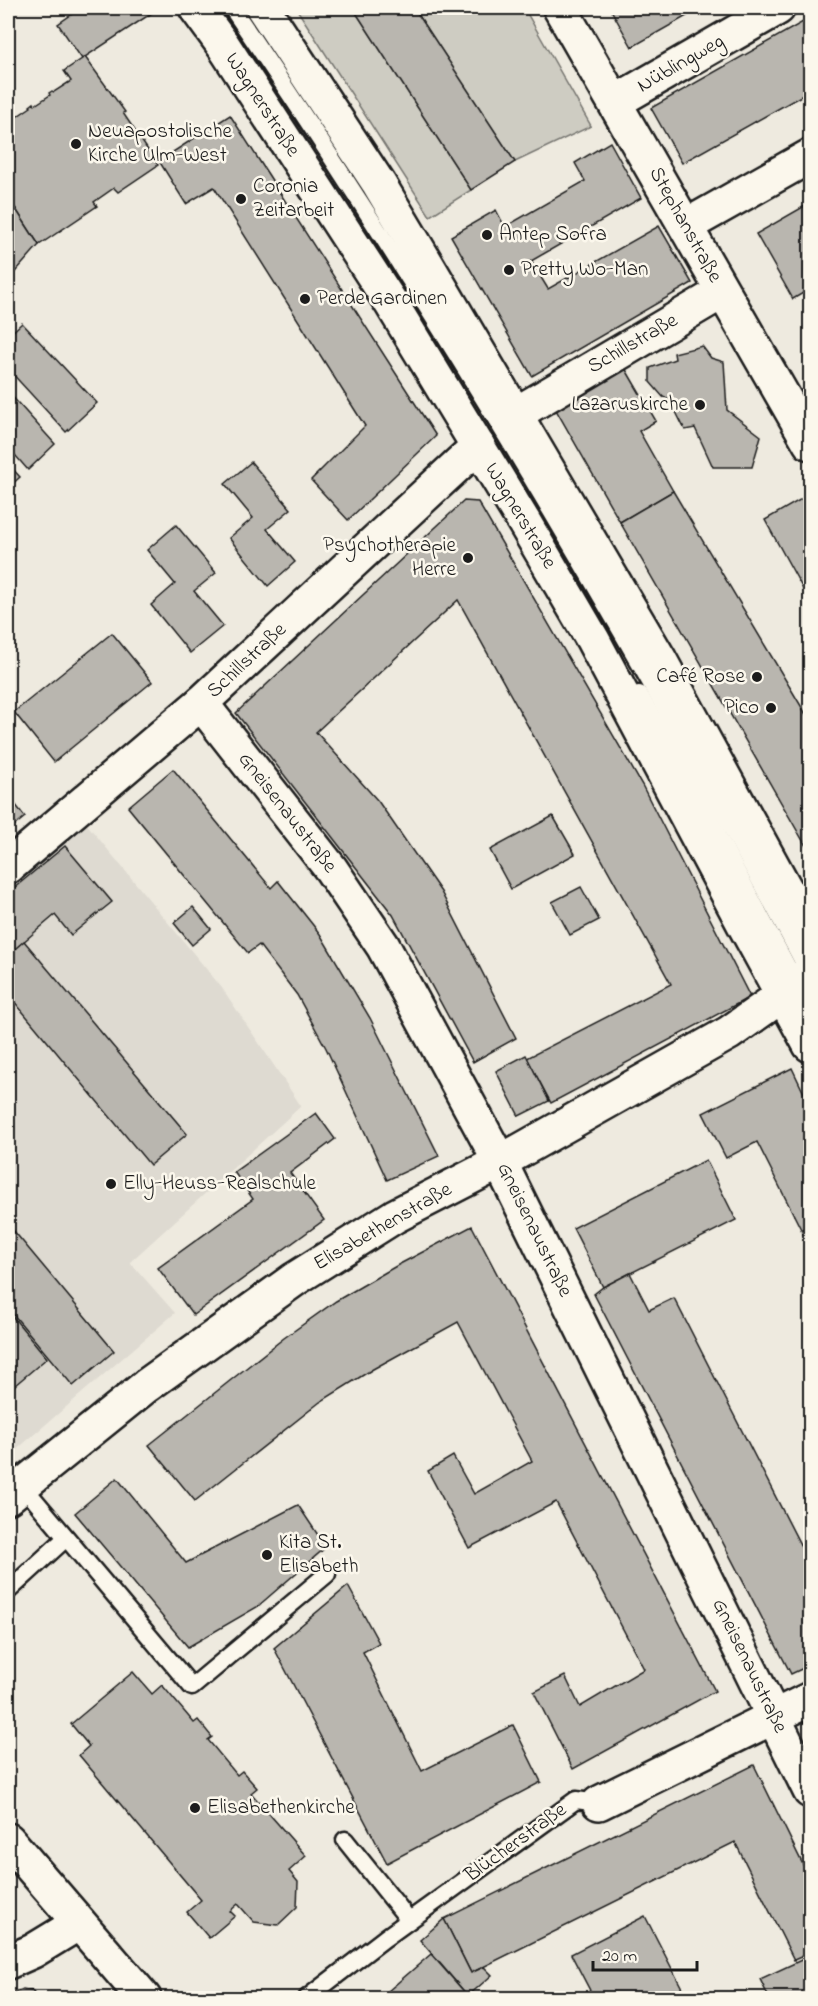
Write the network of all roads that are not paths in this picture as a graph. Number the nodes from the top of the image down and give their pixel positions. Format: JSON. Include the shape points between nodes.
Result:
{"nodes":[{"id":1,"x":196,"y":8,"type":"edge"},
{"id":2,"x":215,"y":8,"type":"edge"},
{"id":3,"x":232,"y":8,"type":"edge"},
{"id":4,"x":263,"y":8,"type":"edge"},
{"id":5,"x":560,"y":8,"type":"edge"},
{"id":6,"x":778,"y":8,"type":"edge"},
{"id":7,"x":615,"y":102,"type":"junction"},
{"id":8,"x":810,"y":156,"type":"edge"},
{"id":9,"x":686,"y":226,"type":"junction"},
{"id":10,"x":722,"y":292,"type":"junction"},
{"id":11,"x":514,"y":415,"type":"junction"},
{"id":12,"x":810,"y":443,"type":"edge"},
{"id":13,"x":478,"y":446,"type":"junction"},
{"id":14,"x":201,"y":703,"type":"junction"},
{"id":15,"x":8,"y":867,"type":"edge"},
{"id":16,"x":810,"y":934,"type":"edge"},
{"id":17,"x":804,"y":984,"type":"edge"},
{"id":18,"x":810,"y":1045,"type":"edge"},
{"id":19,"x":500,"y":1162,"type":"junction"},
{"id":20,"x":15,"y":1491,"type":"edge"},
{"id":21,"x":66,"y":1538,"type":"junction"},
{"id":22,"x":327,"y":1574,"type":"dead end"},
{"id":23,"x":8,"y":1591,"type":"edge"},
{"id":24,"x":810,"y":1699,"type":"edge"},
{"id":25,"x":774,"y":1717,"type":"junction"},
{"id":26,"x":810,"y":1791,"type":"edge"},
{"id":27,"x":599,"y":1803,"type":"joint"},
{"id":28,"x":8,"y":1840,"type":"edge"},
{"id":29,"x":345,"y":1840,"type":"dead end"},
{"id":30,"x":409,"y":1920,"type":"junction"},
{"id":31,"x":79,"y":1923,"type":"junction"},
{"id":32,"x":8,"y":1962,"type":"edge"},
{"id":33,"x":144,"y":1998,"type":"edge"},
{"id":34,"x":307,"y":1998,"type":"edge"}],
"edges":[{"from":1,"to":13,"type":"street","name":"Wagnerstraße","via":[[349,237]]},
{"from":2,"to":17,"type":"lane","via":[[488,431]]},
{"from":3,"to":17,"type":"lane","via":[[500,422],[696,763]]},
{"from":4,"to":11,"type":"street","via":[[379,184]]},
{"from":5,"to":7,"type":"street","name":"Stephanstraße"},
{"from":6,"to":7,"type":"street","name":"Nüblingweg"},
{"from":7,"to":9,"type":"street","name":"Stephanstraße"},
{"from":8,"to":9,"type":"street"},
{"from":9,"to":10,"type":"street","name":"Stephanstraße"},
{"from":10,"to":11,"type":"street","name":"Schillstraße"},
{"from":10,"to":12,"type":"street","name":"Stephanstraße"},
{"from":11,"to":16,"type":"street","via":[[660,660]]},
{"from":13,"to":14,"type":"street","name":"Schillstraße"},
{"from":13,"to":17,"type":"street","name":"Wagnerstraße","via":[[593,640],[741,920]]},
{"from":14,"to":15,"type":"street","name":"Schillstraße"},
{"from":14,"to":19,"type":"street","name":"Gneisenaustraße","via":[[331,869],[382,946]]},
{"from":17,"to":18,"type":"street","name":"Wagnerstraße"},
{"from":17,"to":19,"type":"street","name":"Elisabethenstraße","via":[[729,1033]]},
{"from":19,"to":20,"type":"street","name":"Elisabethenstraße","via":[[395,1216],[295,1279],[146,1386]]},
{"from":19,"to":25,"type":"street","name":"Gneisenaustraße"},
{"from":20,"to":21,"type":"lane"},
{"from":21,"to":22,"type":"lane","via":[[192,1687]]},
{"from":21,"to":23,"type":"lane"},
{"from":24,"to":25,"type":"street","name":"Blücherstraße"},
{"from":25,"to":26,"type":"street","name":"Gneisenaustraße"},
{"from":25,"to":27,"type":"street","name":"Blücherstraße"},
{"from":27,"to":30,"type":"lane","name":"Blücherstraße","via":[[576,1800]]},
{"from":28,"to":31,"type":"street"},
{"from":29,"to":30,"type":"lane"},
{"from":30,"to":34,"type":"lane","name":"Blücherstraße"},
{"from":31,"to":32,"type":"street"},
{"from":31,"to":33,"type":"street"}]}
